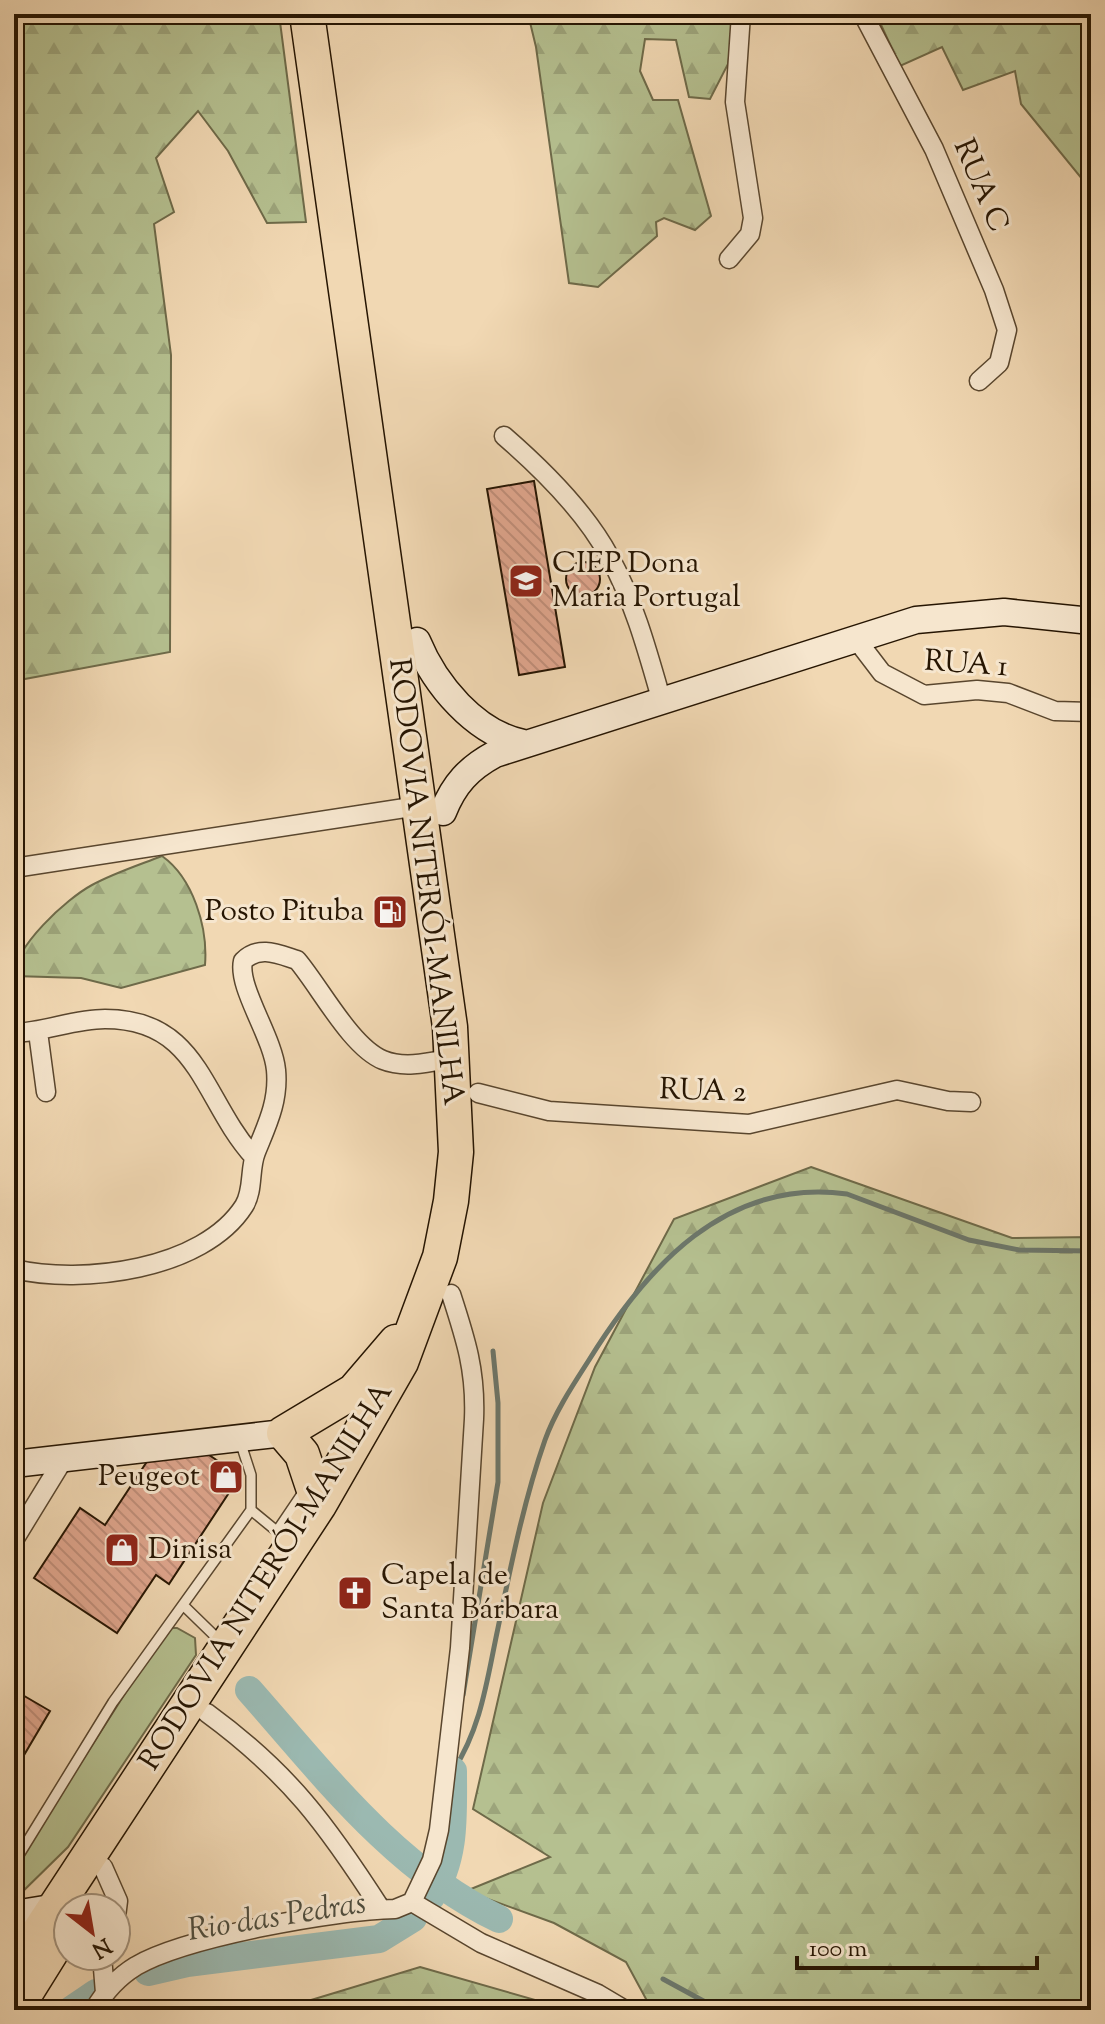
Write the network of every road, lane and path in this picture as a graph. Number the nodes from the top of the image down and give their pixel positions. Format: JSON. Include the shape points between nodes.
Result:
{"nodes":[{"id":1,"x":307,"y":14,"type":"edge"},
{"id":2,"x":328,"y":14,"type":"edge"},
{"id":3,"x":741,"y":14,"type":"edge"},
{"id":4,"x":863,"y":14,"type":"edge"},
{"id":5,"x":729,"y":259,"type":"dead end"},
{"id":6,"x":979,"y":381,"type":"dead end"},
{"id":7,"x":504,"y":436,"type":"dead end"},
{"id":8,"x":1091,"y":621,"type":"edge"},
{"id":9,"x":856,"y":639,"type":"junction"},
{"id":10,"x":417,"y":641,"type":"junction"},
{"id":11,"x":662,"y":702,"type":"junction"},
{"id":12,"x":1091,"y":712,"type":"edge"},
{"id":13,"x":523,"y":743,"type":"junction"},
{"id":14,"x":430,"y":809,"type":"junction"},
{"id":15,"x":14,"y":868,"type":"edge"},
{"id":16,"x":38,"y":1032,"type":"junction"},
{"id":17,"x":14,"y":1033,"type":"edge"},
{"id":18,"x":453,"y":1058,"type":"junction"},
{"id":19,"x":46,"y":1092,"type":"dead end"},
{"id":20,"x":478,"y":1093,"type":"junction"},
{"id":21,"x":971,"y":1102,"type":"dead end"},
{"id":22,"x":254,"y":1157,"type":"junction"},
{"id":23,"x":14,"y":1269,"type":"edge"},
{"id":24,"x":438,"y":1298,"type":"junction"},
{"id":25,"x":284,"y":1433,"type":"junction"},
{"id":26,"x":239,"y":1438,"type":"junction"},
{"id":27,"x":63,"y":1460,"type":"junction"},
{"id":28,"x":14,"y":1464,"type":"edge"},
{"id":29,"x":315,"y":1492,"type":"junction"},
{"id":30,"x":251,"y":1510,"type":"junction"},
{"id":31,"x":284,"y":1537,"type":"junction"},
{"id":32,"x":14,"y":1540,"type":"edge"},
{"id":33,"x":183,"y":1605,"type":"junction"},
{"id":34,"x":227,"y":1647,"type":"junction"},
{"id":35,"x":207,"y":1713,"type":"junction"},
{"id":36,"x":14,"y":1863,"type":"edge"},
{"id":37,"x":103,"y":1867,"type":"junction"},
{"id":38,"x":81,"y":1892,"type":"edge"},
{"id":39,"x":84,"y":1892,"type":"edge"},
{"id":40,"x":114,"y":1892,"type":"edge"},
{"id":41,"x":412,"y":1902,"type":"junction"},
{"id":42,"x":381,"y":1909,"type":"junction"},
{"id":43,"x":52,"y":1913,"type":"edge"},
{"id":44,"x":14,"y":1914,"type":"edge"},
{"id":45,"x":52,"y":1930,"type":"edge"},
{"id":46,"x":52,"y":1942,"type":"edge"},
{"id":47,"x":14,"y":1970,"type":"edge"},
{"id":48,"x":103,"y":1972,"type":"edge"},
{"id":49,"x":105,"y":1993,"type":"junction"},
{"id":50,"x":15,"y":2010,"type":"edge"},
{"id":51,"x":94,"y":2010,"type":"edge"},
{"id":52,"x":625,"y":2010,"type":"edge"}],
"edges":[{"from":1,"to":14,"type":"highway","name":"RODOVIA NITERÓI-MANILHA"},
{"from":2,"to":10,"type":"highway","name":"RODOVIA NITERÓI-MANILHA"},
{"from":3,"to":5,"type":"street","via":[[735,102],[753,218],[750,234]]},
{"from":4,"to":6,"type":"street","name":"RUA C","via":[[934,149],[1007,330],[999,363]]},
{"from":7,"to":11,"type":"street","via":[[578,511],[609,555]]},
{"from":8,"to":9,"type":"main road","via":[[1004,612],[953,614]]},
{"from":9,"to":11,"type":"main road"},
{"from":9,"to":12,"type":"street","name":"RUA 1","via":[[882,673],[924,695],[1008,693],[1055,711]]},
{"from":10,"to":13,"type":"main road","via":[[426,664],[455,700],[490,730]]},
{"from":10,"to":14,"type":"highway","name":"RODOVIA NITERÓI-MANILHA"},
{"from":11,"to":13,"type":"main road"},
{"from":13,"to":14,"type":"main road","via":[[478,763]]},
{"from":14,"to":15,"type":"street"},
{"from":14,"to":18,"type":"highway","name":"RODOVIA NITERÓI-MANILHA"},
{"from":14,"to":20,"type":"highway","name":"RODOVIA NITERÓI-MANILHA","via":[[472,1020]]},
{"from":16,"to":17,"type":"street"},
{"from":16,"to":19,"type":"street"},
{"from":16,"to":22,"type":"street","via":[[105,1019],[142,1024],[170,1036],[200,1071],[226,1121]]},
{"from":18,"to":22,"type":"street","via":[[404,1064],[382,1060],[356,1040],[297,960],[259,951],[250,954],[243,961],[242,980],[269,1039],[277,1093]]},
{"from":18,"to":24,"type":"highway","name":"RODOVIA NITERÓI-MANILHA","via":[[456,1152]]},
{"from":20,"to":21,"type":"street","name":"RUA 2","via":[[549,1111],[749,1124],[897,1090]]},
{"from":20,"to":24,"type":"highway","name":"RODOVIA NITERÓI-MANILHA","via":[[475,1187]]},
{"from":22,"to":23,"type":"street","via":[[246,1203],[224,1230],[189,1251],[80,1277]]},
{"from":24,"to":25,"type":"highway","via":[[354,1391]]},
{"from":24,"to":29,"type":"highway","name":"RODOVIA NITERÓI-MANILHA","via":[[382,1400]]},
{"from":24,"to":35,"type":"highway","name":"RODOVIA NITERÓI-MANILHA","via":[[414,1381],[360,1476]]},
{"from":24,"to":41,"type":"street","via":[[470,1352],[475,1394],[460,1648],[439,1830]]},
{"from":25,"to":26,"type":"main road"},
{"from":25,"to":29,"type":"highway","via":[[302,1454]]},
{"from":26,"to":27,"type":"main road"},
{"from":26,"to":30,"type":"lane","via":[[251,1475]]},
{"from":27,"to":28,"type":"main road"},
{"from":27,"to":32,"type":"street"},
{"from":29,"to":31,"type":"highway","name":"RODOVIA NITERÓI-MANILHA"},
{"from":30,"to":31,"type":"lane"},
{"from":30,"to":33,"type":"lane"},
{"from":31,"to":34,"type":"highway","name":"RODOVIA NITERÓI-MANILHA"},
{"from":33,"to":34,"type":"lane"},
{"from":33,"to":36,"type":"lane","via":[[113,1702]]},
{"from":34,"to":38,"type":"highway","name":"RODOVIA NITERÓI-MANILHA"},
{"from":35,"to":37,"type":"highway","name":"RODOVIA NITERÓI-MANILHA"},
{"from":35,"to":42,"type":"street","via":[[265,1758],[314,1809]]},
{"from":37,"to":39,"type":"highway","name":"RODOVIA NITERÓI-MANILHA"},
{"from":37,"to":40,"type":"street"},
{"from":41,"to":42,"type":"street"},
{"from":41,"to":52,"type":"street","via":[[481,1943]]},
{"from":42,"to":49,"type":"street","via":[[179,1947],[137,1966]]},
{"from":43,"to":44,"type":"main road"},
{"from":45,"to":47,"type":"highway","name":"RODOVIA NITERÓI-MANILHA"},
{"from":46,"to":50,"type":"highway","name":"RODOVIA NITERÓI-MANILHA"},
{"from":48,"to":49,"type":"street"},
{"from":49,"to":51,"type":"street"}]}
